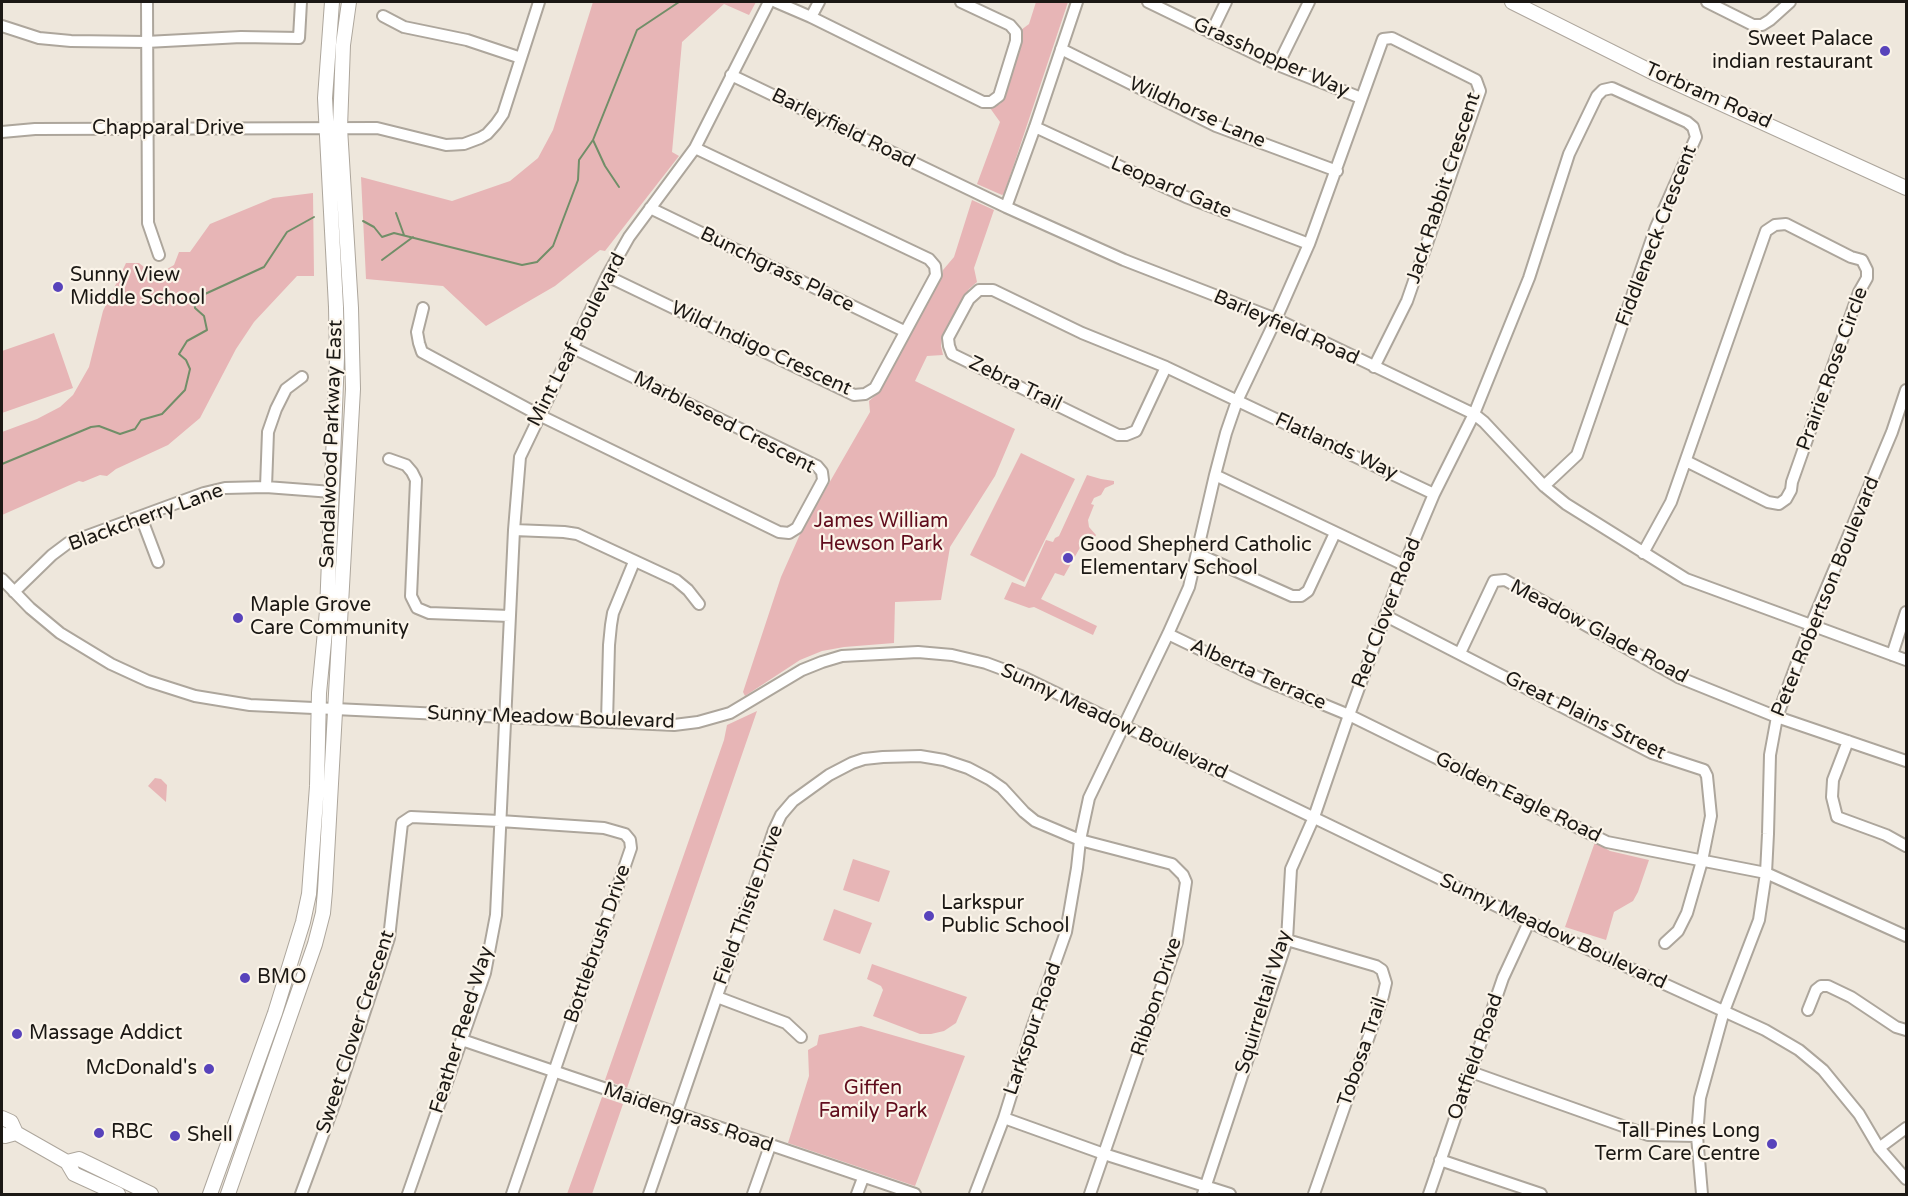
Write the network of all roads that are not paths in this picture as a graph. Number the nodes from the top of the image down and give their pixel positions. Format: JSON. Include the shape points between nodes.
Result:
{"nodes":[{"id":1,"x":147,"y":2,"type":"edge"},
{"id":2,"x":301,"y":2,"type":"edge"},
{"id":3,"x":332,"y":2,"type":"edge"},
{"id":4,"x":349,"y":2,"type":"edge"},
{"id":5,"x":539,"y":2,"type":"edge"},
{"id":6,"x":769,"y":2,"type":"edge"},
{"id":7,"x":776,"y":2,"type":"edge"},
{"id":8,"x":819,"y":2,"type":"edge"},
{"id":9,"x":961,"y":2,"type":"edge"},
{"id":10,"x":1077,"y":2,"type":"edge"},
{"id":11,"x":1148,"y":2,"type":"edge"},
{"id":12,"x":1226,"y":2,"type":"edge"},
{"id":13,"x":1309,"y":2,"type":"edge"},
{"id":14,"x":1512,"y":2,"type":"edge"},
{"id":15,"x":1707,"y":2,"type":"edge"},
{"id":16,"x":1791,"y":2,"type":"edge"},
{"id":17,"x":383,"y":16,"type":"dead end"},
{"id":18,"x":811,"y":17,"type":"junction"},
{"id":19,"x":2,"y":26,"type":"edge"},
{"id":20,"x":1211,"y":33,"type":"junction"},
{"id":21,"x":146,"y":42,"type":"junction"},
{"id":22,"x":1061,"y":49,"type":"junction"},
{"id":23,"x":521,"y":58,"type":"junction"},
{"id":24,"x":1278,"y":65,"type":"junction"},
{"id":25,"x":730,"y":75,"type":"junction"},
{"id":26,"x":1361,"y":98,"type":"junction"},
{"id":27,"x":1035,"y":127,"type":"junction"},
{"id":28,"x":147,"y":129,"type":"junction"},
{"id":29,"x":333,"y":129,"type":"junction"},
{"id":30,"x":2,"y":132,"type":"edge"},
{"id":31,"x":695,"y":148,"type":"junction"},
{"id":32,"x":1337,"y":171,"type":"junction"},
{"id":33,"x":1906,"y":188,"type":"edge"},
{"id":34,"x":1006,"y":207,"type":"junction"},
{"id":35,"x":651,"y":208,"type":"junction"},
{"id":36,"x":1309,"y":244,"type":"junction"},
{"id":37,"x":159,"y":255,"type":"dead end"},
{"id":38,"x":607,"y":276,"type":"junction"},
{"id":39,"x":423,"y":308,"type":"dead end"},
{"id":40,"x":1276,"y":319,"type":"junction"},
{"id":41,"x":904,"y":331,"type":"junction"},
{"id":42,"x":573,"y":348,"type":"junction"},
{"id":43,"x":1166,"y":367,"type":"junction"},
{"id":44,"x":1374,"y":367,"type":"junction"},
{"id":45,"x":302,"y":376,"type":"dead end"},
{"id":46,"x":1906,"y":390,"type":"edge"},
{"id":47,"x":1237,"y":401,"type":"junction"},
{"id":48,"x":1474,"y":414,"type":"junction"},
{"id":49,"x":539,"y":415,"type":"junction"},
{"id":50,"x":389,"y":459,"type":"dead end"},
{"id":51,"x":1686,"y":461,"type":"junction"},
{"id":52,"x":1215,"y":475,"type":"junction"},
{"id":53,"x":1544,"y":486,"type":"junction"},
{"id":54,"x":266,"y":487,"type":"junction"},
{"id":55,"x":332,"y":492,"type":"junction"},
{"id":56,"x":1434,"y":494,"type":"junction"},
{"id":57,"x":141,"y":517,"type":"junction"},
{"id":58,"x":514,"y":530,"type":"junction"},
{"id":59,"x":1335,"y":533,"type":"junction"},
{"id":60,"x":1643,"y":553,"type":"junction"},
{"id":61,"x":1198,"y":554,"type":"junction"},
{"id":62,"x":158,"y":562,"type":"dead end"},
{"id":63,"x":634,"y":562,"type":"junction"},
{"id":64,"x":1404,"y":565,"type":"junction"},
{"id":65,"x":2,"y":579,"type":"edge"},
{"id":66,"x":14,"y":592,"type":"junction"},
{"id":67,"x":699,"y":604,"type":"dead end"},
{"id":68,"x":1906,"y":612,"type":"edge"},
{"id":69,"x":510,"y":616,"type":"junction"},
{"id":70,"x":1386,"y":616,"type":"junction"},
{"id":71,"x":1811,"y":625,"type":"junction"},
{"id":72,"x":1168,"y":634,"type":"junction"},
{"id":73,"x":1460,"y":653,"type":"junction"},
{"id":74,"x":1892,"y":655,"type":"junction"},
{"id":75,"x":1906,"y":660,"type":"edge"},
{"id":76,"x":318,"y":708,"type":"junction"},
{"id":77,"x":336,"y":709,"type":"junction"},
{"id":78,"x":1349,"y":715,"type":"junction"},
{"id":79,"x":505,"y":717,"type":"junction"},
{"id":80,"x":1777,"y":717,"type":"junction"},
{"id":81,"x":607,"y":723,"type":"junction"},
{"id":82,"x":1123,"y":725,"type":"junction"},
{"id":83,"x":1848,"y":741,"type":"junction"},
{"id":84,"x":1906,"y":761,"type":"edge"},
{"id":85,"x":1314,"y":817,"type":"junction"},
{"id":86,"x":500,"y":821,"type":"junction"},
{"id":87,"x":1080,"y":840,"type":"junction"},
{"id":88,"x":1906,"y":846,"type":"edge"},
{"id":89,"x":1702,"y":861,"type":"junction"},
{"id":90,"x":1766,"y":873,"type":"junction"},
{"id":91,"x":1529,"y":922,"type":"junction"},
{"id":92,"x":1906,"y":936,"type":"edge"},
{"id":93,"x":1287,"y":940,"type":"junction"},
{"id":94,"x":1665,"y":944,"type":"dead end"},
{"id":95,"x":717,"y":997,"type":"junction"},
{"id":96,"x":1808,"y":1010,"type":"dead end"},
{"id":97,"x":1724,"y":1011,"type":"junction"},
{"id":98,"x":1906,"y":1030,"type":"edge"},
{"id":99,"x":801,"y":1037,"type":"dead end"},
{"id":100,"x":462,"y":1040,"type":"junction"},
{"id":101,"x":554,"y":1071,"type":"junction"},
{"id":102,"x":1471,"y":1072,"type":"junction"},
{"id":103,"x":676,"y":1114,"type":"junction"},
{"id":104,"x":2,"y":1118,"type":"edge"},
{"id":105,"x":1004,"y":1118,"type":"junction"},
{"id":106,"x":1906,"y":1128,"type":"edge"},
{"id":107,"x":16,"y":1133,"type":"junction"},
{"id":108,"x":2,"y":1134,"type":"edge"},
{"id":109,"x":1697,"y":1136,"type":"junction"},
{"id":110,"x":770,"y":1146,"type":"junction"},
{"id":111,"x":1879,"y":1148,"type":"junction"},
{"id":112,"x":1104,"y":1154,"type":"junction"},
{"id":113,"x":1440,"y":1160,"type":"junction"},
{"id":114,"x":67,"y":1162,"type":"junction"},
{"id":115,"x":862,"y":1178,"type":"junction"},
{"id":116,"x":1906,"y":1179,"type":"edge"},
{"id":117,"x":1205,"y":1190,"type":"edge"},
{"id":118,"x":118,"y":1194,"type":"edge"},
{"id":119,"x":151,"y":1194,"type":"edge"},
{"id":120,"x":210,"y":1194,"type":"edge"},
{"id":121,"x":228,"y":1194,"type":"edge"},
{"id":122,"x":302,"y":1194,"type":"edge"},
{"id":123,"x":408,"y":1194,"type":"edge"},
{"id":124,"x":512,"y":1194,"type":"edge"},
{"id":125,"x":649,"y":1194,"type":"edge"},
{"id":126,"x":753,"y":1194,"type":"edge"},
{"id":127,"x":857,"y":1194,"type":"edge"},
{"id":128,"x":915,"y":1194,"type":"edge"},
{"id":129,"x":975,"y":1194,"type":"edge"},
{"id":130,"x":1090,"y":1194,"type":"edge"},
{"id":131,"x":1230,"y":1194,"type":"edge"},
{"id":132,"x":1314,"y":1194,"type":"edge"},
{"id":133,"x":1429,"y":1194,"type":"edge"},
{"id":134,"x":1541,"y":1194,"type":"edge"},
{"id":135,"x":1702,"y":1194,"type":"edge"}],
"edges":[{"from":1,"to":21,"type":"street"},
{"from":2,"to":21,"type":"street","via":[[299,38]]},
{"from":3,"to":29,"type":"main road","name":"Sandalwood Parkway East","via":[[325,98]]},
{"from":4,"to":29,"type":"main road","name":"Sandalwood Parkway East"},
{"from":5,"to":23,"type":"street","name":"Chapparal Drive"},
{"from":6,"to":25,"type":"street","name":"Mint Leaf Boulevard"},
{"from":7,"to":18,"type":"street"},
{"from":8,"to":18,"type":"street"},
{"from":9,"to":18,"type":"street","via":[[1010,25],[1016,32],[999,96],[991,102],[983,102]]},
{"from":10,"to":22,"type":"street"},
{"from":11,"to":20,"type":"street","name":"Grasshopper Way"},
{"from":12,"to":20,"type":"street"},
{"from":13,"to":24,"type":"street"},
{"from":14,"to":33,"type":"main road","name":"Torbram Road","via":[[1656,74]]},
{"from":15,"to":16,"type":"street","via":[[1753,25],[1762,25]]},
{"from":17,"to":23,"type":"street","via":[[404,27],[467,39]]},
{"from":19,"to":21,"type":"street","via":[[39,38]]},
{"from":20,"to":24,"type":"street","name":"Grasshopper Way"},
{"from":21,"to":28,"type":"street"},
{"from":22,"to":27,"type":"street"},
{"from":22,"to":32,"type":"street","name":"Wildhorse Lane","via":[[1216,126]]},
{"from":23,"to":29,"type":"street","name":"Chapparal Drive","via":[[500,119],[473,142],[446,145],[381,129]]},
{"from":24,"to":26,"type":"street","name":"Grasshopper Way"},
{"from":25,"to":31,"type":"street","name":"Mint Leaf Boulevard"},
{"from":25,"to":34,"type":"street","name":"Barleyfield Road"},
{"from":26,"to":32,"type":"street","name":"Jack Rabbit Crescent"},
{"from":26,"to":44,"type":"street","name":"Jack Rabbit Crescent","via":[[1383,39],[1392,38],[1476,80],[1480,91],[1407,301]]},
{"from":27,"to":34,"type":"street"},
{"from":27,"to":36,"type":"street","name":"Leopard Gate","via":[[1186,197]]},
{"from":28,"to":29,"type":"street","name":"Chapparal Drive"},
{"from":28,"to":30,"type":"street","name":"Chapparal Drive"},
{"from":28,"to":37,"type":"street","via":[[147,223]]},
{"from":29,"to":55,"type":"main road","name":"Sandalwood Parkway East","via":[[337,357]]},
{"from":29,"to":77,"type":"main road","name":"Sandalwood Parkway East","via":[[351,308],[353,379]]},
{"from":31,"to":35,"type":"street","name":"Mint Leaf Boulevard"},
{"from":31,"to":41,"type":"street","name":"Wild Indigo Crescent","via":[[929,259],[936,275]]},
{"from":32,"to":36,"type":"street","name":"Jack Rabbit Crescent"},
{"from":34,"to":40,"type":"street","name":"Barleyfield Road","via":[[1124,260]]},
{"from":35,"to":38,"type":"street","name":"Mint Leaf Boulevard"},
{"from":35,"to":41,"type":"street","name":"Bunchgrass Place"},
{"from":36,"to":40,"type":"street","name":"Jack Rabbit Crescent"},
{"from":38,"to":41,"type":"street","name":"Wild Indigo Crescent","via":[[854,395],[875,388]]},
{"from":38,"to":42,"type":"street","name":"Mint Leaf Boulevard"},
{"from":39,"to":49,"type":"street","via":[[417,332],[422,352]]},
{"from":40,"to":44,"type":"street","name":"Barleyfield Road"},
{"from":40,"to":47,"type":"street","name":"Jack Rabbit Crescent"},
{"from":42,"to":49,"type":"street","name":"Mint Leaf Boulevard"},
{"from":42,"to":49,"type":"street","name":"Marbleseed Crescent","via":[[817,466],[823,480],[797,528],[789,533],[779,532]]},
{"from":43,"to":43,"type":"street","name":"Zebra Trail","via":[[1082,333],[993,290],[979,290],[969,299],[948,338],[952,354],[1118,435],[1136,431]]},
{"from":43,"to":47,"type":"street","name":"Zebra Trail"},
{"from":44,"to":48,"type":"street","name":"Barleyfield Road"},
{"from":45,"to":54,"type":"street","via":[[286,389],[271,424]]},
{"from":46,"to":71,"type":"street","name":"Peter Robertson Boulevard"},
{"from":47,"to":52,"type":"street","name":"Jack Rabbit Crescent"},
{"from":47,"to":56,"type":"street","name":"Flatlands Way"},
{"from":48,"to":53,"type":"street","name":"Barleyfield Road"},
{"from":48,"to":53,"type":"street","name":"Fiddleneck Crescent","via":[[1529,278],[1569,154],[1597,96],[1612,87],[1687,122],[1696,137],[1656,227],[1577,454]]},
{"from":48,"to":56,"type":"street","name":"Red Clover Road"},
{"from":49,"to":58,"type":"street","name":"Mint Leaf Boulevard","via":[[520,457]]},
{"from":50,"to":69,"type":"street","via":[[406,465],[416,480],[411,596],[417,608],[429,613]]},
{"from":51,"to":51,"type":"street","name":"Prairie Rose Circle","via":[[1766,231],[1786,224],[1862,260],[1867,278],[1786,499],[1779,504],[1768,502]]},
{"from":51,"to":60,"type":"street","name":"Prairie Rose Circle","via":[[1671,502]]},
{"from":52,"to":59,"type":"street"},
{"from":52,"to":61,"type":"street","name":"Jack Rabbit Crescent"},
{"from":53,"to":60,"type":"street","name":"Barleyfield Road"},
{"from":54,"to":55,"type":"street","name":"Blackcherry Lane"},
{"from":54,"to":57,"type":"street","name":"Blackcherry Lane","via":[[225,488]]},
{"from":55,"to":76,"type":"main road","name":"Sandalwood Parkway East"},
{"from":56,"to":64,"type":"street","name":"Red Clover Road"},
{"from":57,"to":62,"type":"street"},
{"from":57,"to":66,"type":"street","name":"Blackcherry Lane","via":[[68,543]]},
{"from":58,"to":63,"type":"street","via":[[577,534]]},
{"from":58,"to":69,"type":"street","name":"Mint Leaf Boulevard"},
{"from":59,"to":61,"type":"street","via":[[1308,591],[1301,596],[1292,596]]},
{"from":59,"to":64,"type":"street"},
{"from":60,"to":71,"type":"street","name":"Barleyfield Road","via":[[1686,579]]},
{"from":61,"to":72,"type":"street","name":"Larkspur Road","via":[[1189,587]]},
{"from":63,"to":67,"type":"street","via":[[676,580]]},
{"from":63,"to":81,"type":"street","via":[[613,613]]},
{"from":64,"to":70,"type":"street","name":"Red Clover Road"},
{"from":65,"to":66,"type":"street","name":"Sunny Meadow Boulevard"},
{"from":66,"to":76,"type":"street","name":"Sunny Meadow Boulevard","via":[[76,644],[148,681],[224,701]]},
{"from":68,"to":74,"type":"street"},
{"from":69,"to":79,"type":"street","name":"Mint Leaf Boulevard"},
{"from":70,"to":73,"type":"street","name":"Great Plains Street"},
{"from":70,"to":78,"type":"street","name":"Red Clover Road"},
{"from":71,"to":74,"type":"street","name":"Barleyfield Road"},
{"from":71,"to":80,"type":"street","name":"Peter Robertson Boulevard"},
{"from":72,"to":78,"type":"street","name":"Alberta Terrace"},
{"from":72,"to":82,"type":"street","name":"Larkspur Road"},
{"from":73,"to":80,"type":"street","name":"Meadow Glade Road","via":[[1494,581],[1505,579],[1678,677]]},
{"from":73,"to":89,"type":"street","name":"Great Plains Street","via":[[1652,753],[1704,770],[1711,816]]},
{"from":74,"to":75,"type":"street","name":"Barleyfield Road"},
{"from":76,"to":77,"type":"street","name":"Sunny Meadow Boulevard"},
{"from":76,"to":120,"type":"main road","name":"Sandalwood Parkway East","via":[[312,863],[303,922]]},
{"from":77,"to":79,"type":"street","name":"Sunny Meadow Boulevard"},
{"from":77,"to":121,"type":"main road","name":"Sandalwood Parkway East","via":[[322,913],[315,944]]},
{"from":78,"to":85,"type":"street","name":"Red Clover Road"},
{"from":78,"to":89,"type":"street","name":"Golden Eagle Road","via":[[1607,842]]},
{"from":79,"to":81,"type":"street","name":"Sunny Meadow Boulevard"},
{"from":79,"to":86,"type":"street","name":"Feather Reed Way"},
{"from":80,"to":83,"type":"street"},
{"from":80,"to":90,"type":"street","name":"Peter Robertson Boulevard","via":[[1770,755]]},
{"from":81,"to":82,"type":"street","name":"Sunny Meadow Boulevard","via":[[698,722],[736,710],[793,674],[822,662],[853,655],[918,652],[968,658],[1004,669]]},
{"from":82,"to":85,"type":"street","name":"Sunny Meadow Boulevard"},
{"from":82,"to":87,"type":"street","name":"Larkspur Road","via":[[1089,798]]},
{"from":83,"to":84,"type":"street"},
{"from":83,"to":88,"type":"street","via":[[1833,780],[1837,817]]},
{"from":85,"to":91,"type":"street","name":"Sunny Meadow Boulevard"},
{"from":85,"to":93,"type":"street","name":"Squirreltail Way","via":[[1291,869]]},
{"from":86,"to":100,"type":"street","name":"Feather Reed Way","via":[[496,915],[485,973]]},
{"from":86,"to":101,"type":"street","name":"Bottlebrush Drive","via":[[604,828],[625,834],[630,840],[629,856]]},
{"from":86,"to":122,"type":"street","name":"Sweet Clover Crescent","via":[[411,817],[402,823],[389,938]]},
{"from":87,"to":95,"type":"street","name":"Field Thistle Drive","via":[[1035,821],[1002,788],[968,768],[944,760],[884,757],[852,764],[829,775],[793,801],[781,815]]},
{"from":87,"to":105,"type":"street","name":"Larkspur Road","via":[[1066,932]]},
{"from":87,"to":112,"type":"street","name":"Ribbon Drive","via":[[1172,864],[1186,882],[1177,942]]},
{"from":89,"to":90,"type":"street","name":"Golden Eagle Road"},
{"from":89,"to":94,"type":"street","via":[[1687,913],[1678,931]]},
{"from":90,"to":92,"type":"street","name":"Golden Eagle Road"},
{"from":90,"to":97,"type":"street","name":"Peter Robertson Boulevard","via":[[1759,920]]},
{"from":91,"to":97,"type":"street","name":"Sunny Meadow Boulevard"},
{"from":91,"to":102,"type":"street","name":"Oatfield Road","via":[[1503,978]]},
{"from":93,"to":117,"type":"street","name":"Squirreltail Way"},
{"from":93,"to":132,"type":"street","name":"Tobosa Trail","via":[[1376,966],[1386,982]]},
{"from":95,"to":99,"type":"street","via":[[786,1023]]},
{"from":95,"to":103,"type":"street","name":"Field Thistle Drive"},
{"from":96,"to":98,"type":"street","via":[[1816,990],[1828,986]]},
{"from":97,"to":109,"type":"street","name":"Peter Robertson Boulevard","via":[[1700,1098]]},
{"from":97,"to":111,"type":"street","name":"Sunny Meadow Boulevard","via":[[1799,1050],[1823,1070],[1859,1114]]},
{"from":100,"to":101,"type":"street","name":"Maidengrass Road"},
{"from":100,"to":123,"type":"street","name":"Feather Reed Way"},
{"from":101,"to":103,"type":"street","name":"Maidengrass Road"},
{"from":101,"to":124,"type":"street"},
{"from":102,"to":109,"type":"street","via":[[1648,1135]]},
{"from":102,"to":113,"type":"street","name":"Oatfield Road"},
{"from":103,"to":110,"type":"street","name":"Maidengrass Road"},
{"from":103,"to":125,"type":"street","name":"Field Thistle Drive"},
{"from":104,"to":107,"type":"main road","via":[[11,1122]]},
{"from":105,"to":112,"type":"street"},
{"from":105,"to":129,"type":"street","name":"Larkspur Road"},
{"from":106,"to":111,"type":"street"},
{"from":107,"to":108,"type":"main road"},
{"from":107,"to":114,"type":"main road"},
{"from":109,"to":135,"type":"street","name":"Peter Robertson Boulevard"},
{"from":110,"to":115,"type":"street","name":"Maidengrass Road"},
{"from":110,"to":126,"type":"street"},
{"from":111,"to":116,"type":"street","name":"Sunny Meadow Boulevard"},
{"from":112,"to":117,"type":"street"},
{"from":112,"to":130,"type":"street","name":"Ribbon Drive"},
{"from":113,"to":133,"type":"street","name":"Oatfield Road"},
{"from":113,"to":134,"type":"street"},
{"from":114,"to":118,"type":"main road","via":[[74,1174]]},
{"from":114,"to":119,"type":"main road","via":[[79,1159]]},
{"from":115,"to":127,"type":"street"},
{"from":115,"to":128,"type":"street","name":"Maidengrass Road"},
{"from":117,"to":131,"type":"street"}]}
